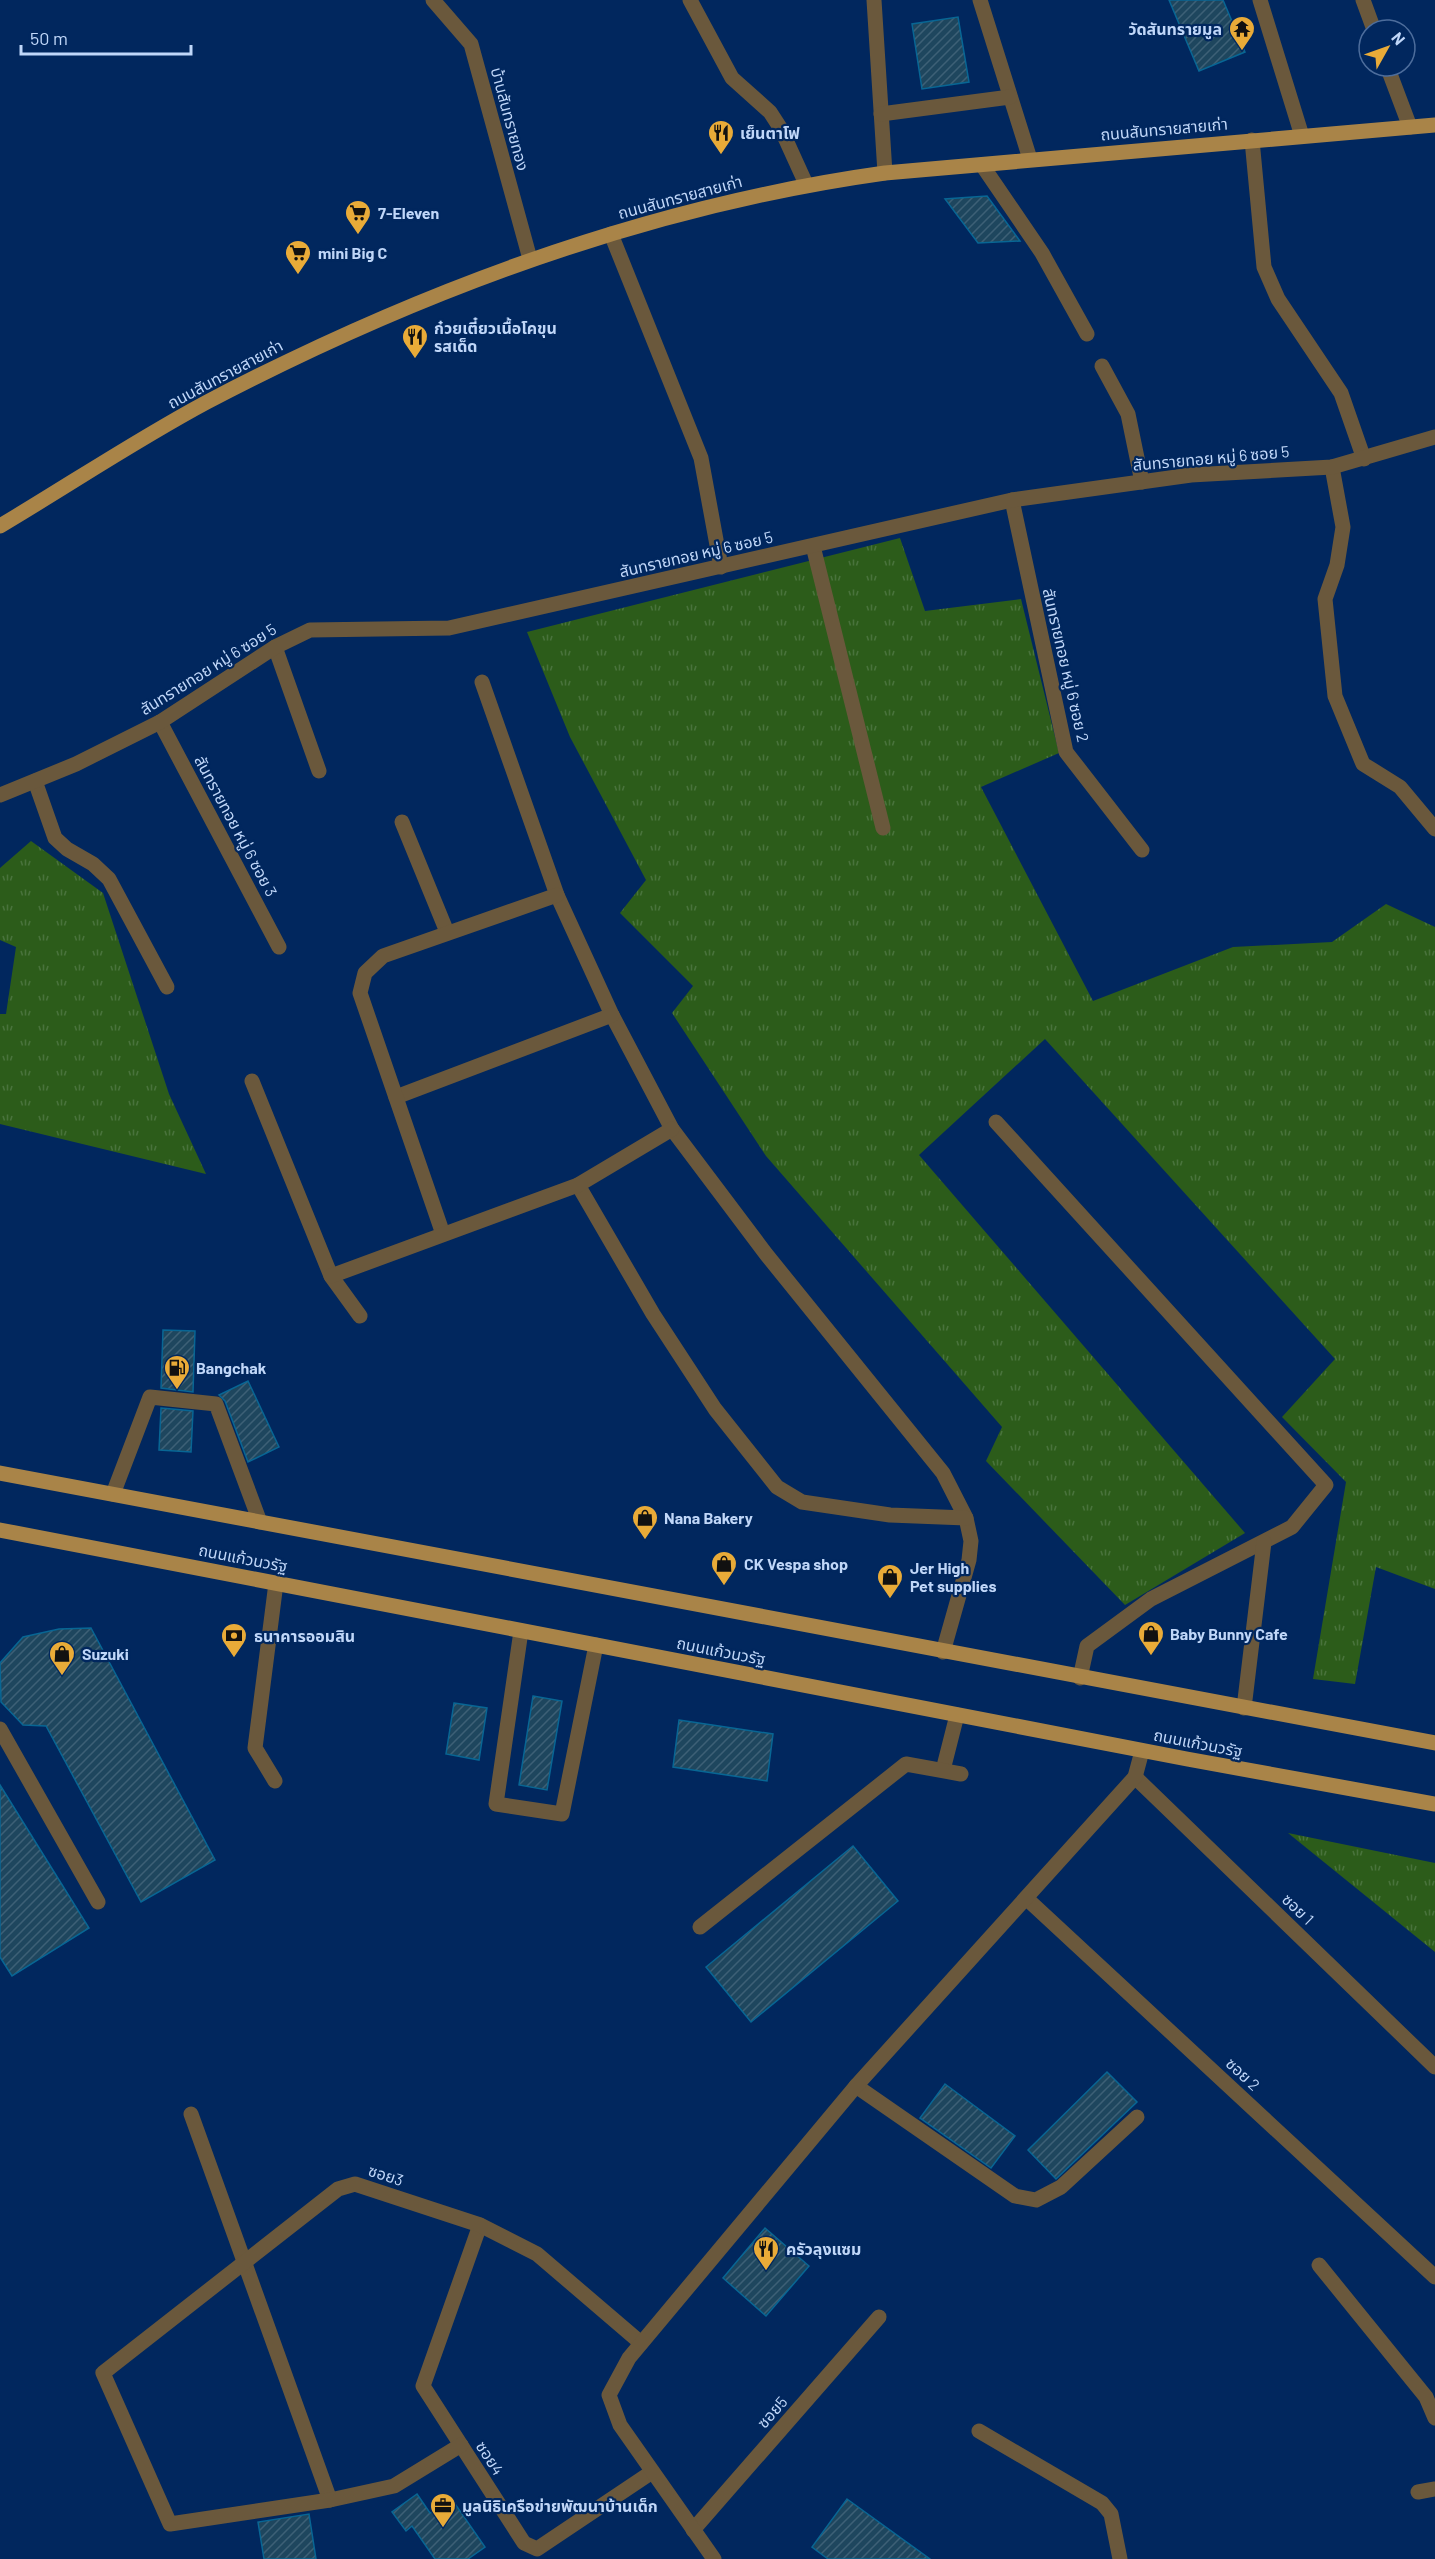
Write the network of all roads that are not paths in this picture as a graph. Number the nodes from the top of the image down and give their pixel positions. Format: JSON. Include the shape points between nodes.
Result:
{"nodes":[{"id":1,"x":433,"y":0,"type":"edge"},
{"id":2,"x":873,"y":0,"type":"edge"},
{"id":3,"x":980,"y":0,"type":"edge"},
{"id":4,"x":1260,"y":0,"type":"edge"},
{"id":5,"x":1363,"y":0,"type":"edge"},
{"id":6,"x":695,"y":3,"type":"edge"},
{"id":7,"x":1370,"y":18,"type":"edge"},
{"id":8,"x":1392,"y":78,"type":"edge"},
{"id":9,"x":1010,"y":97,"type":"junction"},
{"id":10,"x":881,"y":114,"type":"junction"},
{"id":11,"x":1435,"y":125,"type":"edge"},
{"id":12,"x":1410,"y":127,"type":"junction"},
{"id":13,"x":1302,"y":136,"type":"junction"},
{"id":14,"x":1252,"y":140,"type":"junction"},
{"id":15,"x":1030,"y":159,"type":"junction"},
{"id":16,"x":982,"y":165,"type":"junction"},
{"id":17,"x":885,"y":174,"type":"junction"},
{"id":18,"x":807,"y":184,"type":"junction"},
{"id":19,"x":611,"y":234,"type":"junction"},
{"id":20,"x":530,"y":259,"type":"junction"},
{"id":21,"x":1087,"y":334,"type":"dead end"},
{"id":22,"x":1102,"y":366,"type":"dead end"},
{"id":23,"x":1435,"y":437,"type":"edge"},
{"id":24,"x":1364,"y":459,"type":"junction"},
{"id":25,"x":1332,"y":467,"type":"junction"},
{"id":26,"x":1142,"y":482,"type":"junction"},
{"id":27,"x":1012,"y":500,"type":"junction"},
{"id":28,"x":0,"y":526,"type":"edge"},
{"id":29,"x":813,"y":546,"type":"junction"},
{"id":30,"x":721,"y":567,"type":"junction"},
{"id":31,"x":275,"y":647,"type":"junction"},
{"id":32,"x":482,"y":682,"type":"dead end"},
{"id":33,"x":160,"y":722,"type":"junction"},
{"id":34,"x":319,"y":771,"type":"dead end"},
{"id":35,"x":35,"y":781,"type":"junction"},
{"id":36,"x":0,"y":794,"type":"edge"},
{"id":37,"x":402,"y":822,"type":"dead end"},
{"id":38,"x":883,"y":828,"type":"dead end"},
{"id":39,"x":1435,"y":829,"type":"edge"},
{"id":40,"x":1142,"y":850,"type":"dead end"},
{"id":41,"x":557,"y":895,"type":"junction"},
{"id":42,"x":447,"y":932,"type":"junction"},
{"id":43,"x":279,"y":947,"type":"dead end"},
{"id":44,"x":167,"y":987,"type":"dead end"},
{"id":45,"x":612,"y":1015,"type":"junction"},
{"id":46,"x":252,"y":1081,"type":"dead end"},
{"id":47,"x":396,"y":1097,"type":"junction"},
{"id":48,"x":996,"y":1122,"type":"dead end"},
{"id":49,"x":672,"y":1129,"type":"junction"},
{"id":50,"x":578,"y":1185,"type":"junction"},
{"id":51,"x":443,"y":1234,"type":"junction"},
{"id":52,"x":332,"y":1276,"type":"junction"},
{"id":53,"x":360,"y":1317,"type":"dead end"},
{"id":54,"x":0,"y":1473,"type":"edge"},
{"id":55,"x":113,"y":1494,"type":"junction"},
{"id":56,"x":966,"y":1518,"type":"junction"},
{"id":57,"x":260,"y":1522,"type":"junction"},
{"id":58,"x":0,"y":1530,"type":"edge"},
{"id":59,"x":1264,"y":1542,"type":"junction"},
{"id":60,"x":276,"y":1583,"type":"junction"},
{"id":61,"x":521,"y":1631,"type":"junction"},
{"id":62,"x":596,"y":1645,"type":"junction"},
{"id":63,"x":943,"y":1652,"type":"junction"},
{"id":64,"x":1080,"y":1678,"type":"junction"},
{"id":65,"x":1244,"y":1708,"type":"junction"},
{"id":66,"x":957,"y":1715,"type":"junction"},
{"id":67,"x":0,"y":1729,"type":"edge"},
{"id":68,"x":1435,"y":1743,"type":"edge"},
{"id":69,"x":1142,"y":1751,"type":"junction"},
{"id":70,"x":942,"y":1770,"type":"junction"},
{"id":71,"x":962,"y":1774,"type":"dead end"},
{"id":72,"x":1135,"y":1777,"type":"junction"},
{"id":73,"x":275,"y":1781,"type":"dead end"},
{"id":74,"x":1435,"y":1804,"type":"edge"},
{"id":75,"x":1026,"y":1898,"type":"junction"},
{"id":76,"x":98,"y":1902,"type":"dead end"},
{"id":77,"x":700,"y":1927,"type":"dead end"},
{"id":78,"x":1435,"y":2067,"type":"edge"},
{"id":79,"x":856,"y":2086,"type":"junction"},
{"id":80,"x":191,"y":2114,"type":"dead end"},
{"id":81,"x":1137,"y":2117,"type":"dead end"},
{"id":82,"x":480,"y":2225,"type":"junction"},
{"id":83,"x":244,"y":2262,"type":"junction"},
{"id":84,"x":1318,"y":2265,"type":"dead end"},
{"id":85,"x":1435,"y":2277,"type":"edge"},
{"id":86,"x":879,"y":2317,"type":"dead end"},
{"id":87,"x":641,"y":2343,"type":"junction"},
{"id":88,"x":1435,"y":2418,"type":"edge"},
{"id":89,"x":979,"y":2431,"type":"dead end"},
{"id":90,"x":461,"y":2445,"type":"junction"},
{"id":91,"x":652,"y":2472,"type":"junction"},
{"id":92,"x":1435,"y":2489,"type":"edge"},
{"id":93,"x":1418,"y":2492,"type":"dead end"},
{"id":94,"x":330,"y":2499,"type":"junction"},
{"id":95,"x":693,"y":2530,"type":"junction"},
{"id":96,"x":714,"y":2559,"type":"edge"},
{"id":97,"x":1120,"y":2559,"type":"edge"}],
"edges":[{"from":1,"to":20,"type":"street","name":"บ้านสันทรายทอง","via":[[471,44]]},
{"from":2,"to":10,"type":"street"},
{"from":3,"to":9,"type":"street"},
{"from":4,"to":13,"type":"street"},
{"from":5,"to":7,"type":"street"},
{"from":6,"to":18,"type":"street","via":[[732,78],[770,112]]},
{"from":8,"to":12,"type":"street"},
{"from":9,"to":10,"type":"street"},
{"from":9,"to":15,"type":"street"},
{"from":10,"to":17,"type":"street"},
{"from":11,"to":12,"type":"main road","name":"ถนนสันทรายสายเก่า"},
{"from":12,"to":13,"type":"main road","name":"ถนนสันทรายสายเก่า"},
{"from":13,"to":14,"type":"main road","name":"ถนนสันทรายสายเก่า"},
{"from":14,"to":15,"type":"main road","name":"ถนนสันทรายสายเก่า"},
{"from":14,"to":24,"type":"street","via":[[1264,267],[1278,299],[1341,393]]},
{"from":15,"to":16,"type":"main road","name":"ถนนสันทรายสายเก่า"},
{"from":16,"to":17,"type":"main road","name":"ถนนสันทรายสายเก่า"},
{"from":16,"to":21,"type":"street","via":[[1042,253]]},
{"from":17,"to":18,"type":"main road","name":"ถนนสันทรายสายเก่า"},
{"from":18,"to":19,"type":"main road","name":"ถนนสันทรายสายเก่า","via":[[695,209]]},
{"from":19,"to":20,"type":"main road","name":"ถนนสันทรายสายเก่า"},
{"from":19,"to":30,"type":"street","via":[[701,458]]},
{"from":20,"to":28,"type":"main road","name":"ถนนสันทรายสายเก่า","via":[[291,359],[204,404]]},
{"from":22,"to":26,"type":"street","via":[[1128,414]]},
{"from":23,"to":24,"type":"street","name":"สันทรายทอย หมู่ 6 ซอย 5"},
{"from":24,"to":25,"type":"street","name":"สันทรายทอย หมู่ 6 ซอย 5"},
{"from":25,"to":26,"type":"street","name":"สันทรายทอย หมู่ 6 ซอย 5","via":[[1191,475]]},
{"from":25,"to":39,"type":"street","via":[[1343,527],[1337,565],[1325,599],[1335,696],[1363,764],[1400,787]]},
{"from":26,"to":27,"type":"street","name":"สันทรายทอย หมู่ 6 ซอย 5"},
{"from":27,"to":29,"type":"street","name":"สันทรายทอย หมู่ 6 ซอย 5"},
{"from":27,"to":40,"type":"street","name":"สันทรายทอย หมู่ 6 ซอย 2","via":[[1066,752]]},
{"from":29,"to":30,"type":"street","name":"สันทรายทอย หมู่ 6 ซอย 5"},
{"from":29,"to":38,"type":"street"},
{"from":30,"to":31,"type":"street","name":"สันทรายทอย หมู่ 6 ซอย 5","via":[[449,628],[310,630]]},
{"from":31,"to":33,"type":"street","name":"สันทรายทอย หมู่ 6 ซอย 5"},
{"from":31,"to":34,"type":"street"},
{"from":32,"to":41,"type":"street"},
{"from":33,"to":35,"type":"street","name":"สันทรายทอย หมู่ 6 ซอย 5"},
{"from":33,"to":43,"type":"street","name":"สันทรายทอย หมู่ 6 ซอย 3"},
{"from":35,"to":36,"type":"street","name":"สันทรายทอย หมู่ 6 ซอย 5"},
{"from":35,"to":44,"type":"street","via":[[55,838],[110,879]]},
{"from":37,"to":42,"type":"street"},
{"from":41,"to":42,"type":"street"},
{"from":41,"to":45,"type":"street"},
{"from":42,"to":47,"type":"street","via":[[383,956],[365,973],[360,993]]},
{"from":45,"to":47,"type":"street"},
{"from":45,"to":49,"type":"street"},
{"from":46,"to":52,"type":"street"},
{"from":47,"to":51,"type":"street"},
{"from":48,"to":59,"type":"street","via":[[1326,1485],[1292,1527]]},
{"from":49,"to":50,"type":"street"},
{"from":49,"to":56,"type":"street","via":[[766,1254],[943,1473]]},
{"from":50,"to":51,"type":"street"},
{"from":50,"to":56,"type":"street","via":[[653,1314],[715,1409],[777,1486],[802,1502],[890,1515]]},
{"from":51,"to":52,"type":"street"},
{"from":52,"to":53,"type":"street"},
{"from":54,"to":55,"type":"main road"},
{"from":55,"to":57,"type":"main road"},
{"from":55,"to":57,"type":"street","via":[[150,1397],[216,1404]]},
{"from":56,"to":63,"type":"street","via":[[971,1541],[969,1560]]},
{"from":57,"to":63,"type":"main road"},
{"from":58,"to":60,"type":"main road","name":"ถนนแก้วนวรัฐ"},
{"from":59,"to":64,"type":"street","via":[[1151,1599],[1087,1646]]},
{"from":59,"to":65,"type":"street"},
{"from":60,"to":61,"type":"main road","name":"ถนนแก้วนวรัฐ"},
{"from":60,"to":73,"type":"street","via":[[255,1748]]},
{"from":61,"to":62,"type":"main road","name":"ถนนแก้วนวรัฐ"},
{"from":61,"to":62,"type":"street","via":[[496,1804],[562,1814]]},
{"from":62,"to":66,"type":"main road","name":"ถนนแก้วนวรัฐ"},
{"from":63,"to":64,"type":"main road"},
{"from":64,"to":65,"type":"main road"},
{"from":65,"to":68,"type":"main road"},
{"from":66,"to":69,"type":"main road","name":"ถนนแก้วนวรัฐ"},
{"from":66,"to":70,"type":"street"},
{"from":67,"to":76,"type":"street"},
{"from":69,"to":72,"type":"street"},
{"from":69,"to":74,"type":"main road","name":"ถนนแก้วนวรัฐ"},
{"from":70,"to":71,"type":"street"},
{"from":70,"to":77,"type":"street","via":[[906,1764]]},
{"from":72,"to":75,"type":"street"},
{"from":72,"to":78,"type":"street","name":"ซอย 1"},
{"from":75,"to":79,"type":"street"},
{"from":75,"to":85,"type":"street","name":"ซอย 2"},
{"from":79,"to":81,"type":"street","via":[[991,2181],[1015,2196],[1036,2200],[1061,2187]]},
{"from":79,"to":87,"type":"street"},
{"from":80,"to":83,"type":"street"},
{"from":82,"to":83,"type":"street","name":"ซอย3","via":[[355,2184],[338,2189]]},
{"from":82,"to":87,"type":"street","name":"ซอย3","via":[[537,2254]]},
{"from":82,"to":90,"type":"street","via":[[423,2386]]},
{"from":83,"to":94,"type":"street"},
{"from":83,"to":94,"type":"street","name":"ซอย3","via":[[103,2373],[170,2523]]},
{"from":84,"to":88,"type":"street","via":[[1426,2397]]},
{"from":86,"to":95,"type":"street","name":"ซอย5"},
{"from":87,"to":91,"type":"street","via":[[609,2395],[620,2426]]},
{"from":89,"to":97,"type":"street","via":[[1102,2503],[1111,2514]]},
{"from":90,"to":91,"type":"street","name":"ซอย4","via":[[524,2543],[537,2549]]},
{"from":90,"to":94,"type":"street","via":[[394,2486]]},
{"from":91,"to":95,"type":"street"},
{"from":92,"to":93,"type":"street"},
{"from":95,"to":96,"type":"street"}]}
